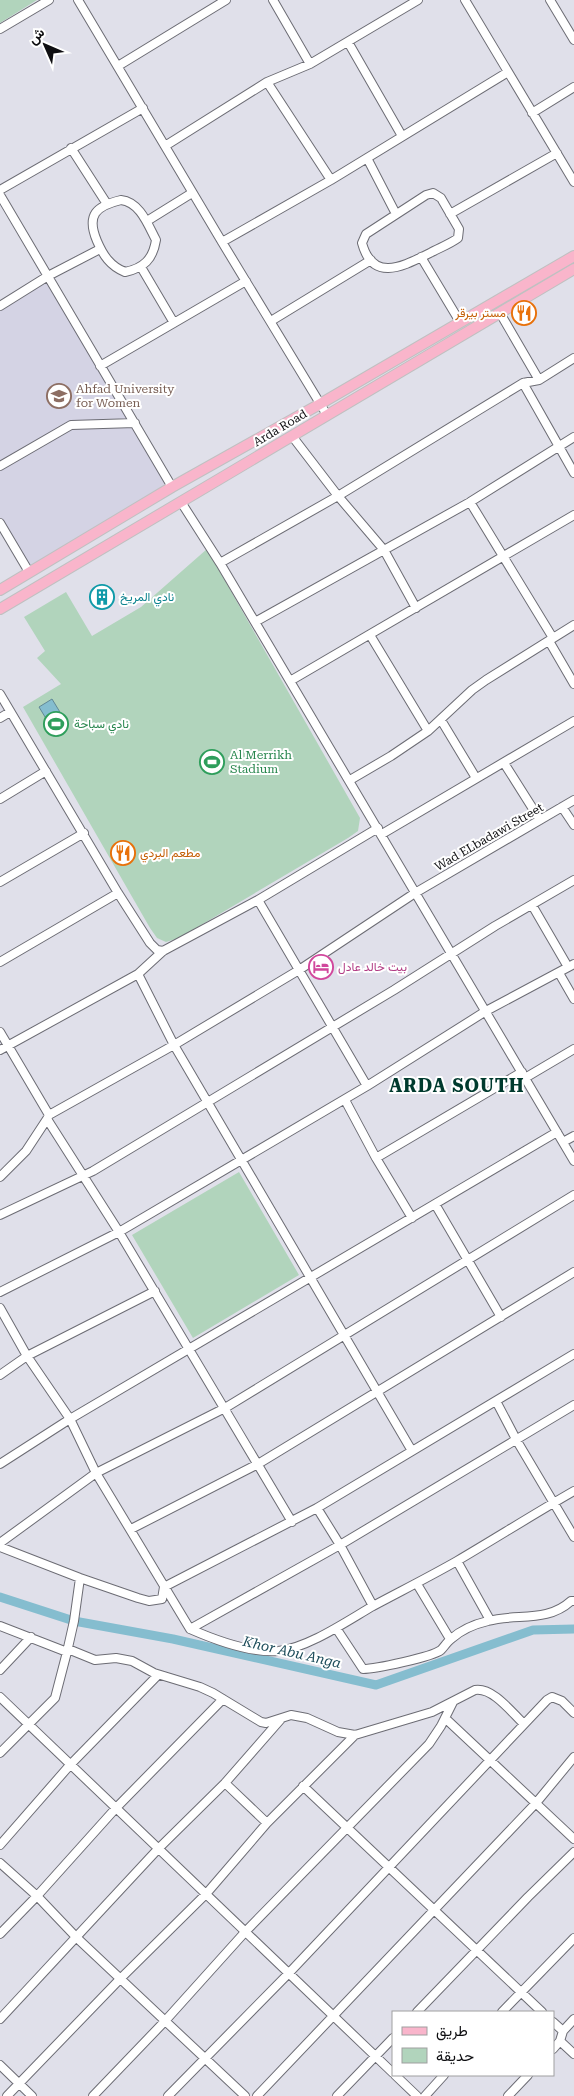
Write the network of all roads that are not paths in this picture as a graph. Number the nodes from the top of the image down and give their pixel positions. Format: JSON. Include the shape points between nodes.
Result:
{"nodes":[{"id":1,"x":49,"y":0,"type":"edge"},
{"id":2,"x":78,"y":0,"type":"edge"},
{"id":3,"x":226,"y":0,"type":"edge"},
{"id":4,"x":273,"y":0,"type":"edge"},
{"id":5,"x":418,"y":0,"type":"edge"},
{"id":6,"x":464,"y":0,"type":"edge"},
{"id":7,"x":550,"y":0,"type":"edge"},
{"id":8,"x":0,"y":29,"type":"edge"},
{"id":9,"x":574,"y":40,"type":"edge"},
{"id":10,"x":348,"y":42,"type":"junction"},
{"id":11,"x":310,"y":64,"type":"junction"},
{"id":12,"x":118,"y":66,"type":"junction"},
{"id":13,"x":508,"y":72,"type":"junction"},
{"id":14,"x":268,"y":82,"type":"junction"},
{"id":15,"x":574,"y":87,"type":"edge"},
{"id":16,"x":143,"y":108,"type":"junction"},
{"id":17,"x":532,"y":113,"type":"junction"},
{"id":18,"x":402,"y":136,"type":"junction"},
{"id":19,"x":165,"y":146,"type":"junction"},
{"id":20,"x":71,"y":148,"type":"junction"},
{"id":21,"x":557,"y":154,"type":"junction"},
{"id":22,"x":367,"y":158,"type":"junction"},
{"id":23,"x":331,"y":180,"type":"junction"},
{"id":24,"x":574,"y":182,"type":"edge"},
{"id":25,"x":0,"y":190,"type":"edge"},
{"id":26,"x":192,"y":193,"type":"junction"},
{"id":27,"x":0,"y":195,"type":"edge"},
{"id":28,"x":107,"y":204,"type":"junction"},
{"id":29,"x":396,"y":214,"type":"junction"},
{"id":30,"x":450,"y":214,"type":"junction"},
{"id":31,"x":146,"y":221,"type":"junction"},
{"id":32,"x":222,"y":242,"type":"junction"},
{"id":33,"x":100,"y":249,"type":"junction"},
{"id":34,"x":574,"y":256,"type":"edge"},
{"id":35,"x":421,"y":257,"type":"junction"},
{"id":36,"x":371,"y":260,"type":"junction"},
{"id":37,"x":141,"y":267,"type":"junction"},
{"id":38,"x":574,"y":269,"type":"edge"},
{"id":39,"x":48,"y":276,"type":"junction"},
{"id":40,"x":246,"y":281,"type":"junction"},
{"id":41,"x":0,"y":306,"type":"edge"},
{"id":42,"x":500,"y":313,"type":"junction"},
{"id":43,"x":271,"y":321,"type":"junction"},
{"id":44,"x":460,"y":322,"type":"junction"},
{"id":45,"x":174,"y":323,"type":"junction"},
{"id":46,"x":574,"y":358,"type":"edge"},
{"id":47,"x":100,"y":366,"type":"junction"},
{"id":48,"x":539,"y":380,"type":"junction"},
{"id":49,"x":523,"y":384,"type":"junction"},
{"id":50,"x":320,"y":404,"type":"junction"},
{"id":51,"x":327,"y":415,"type":"junction"},
{"id":52,"x":135,"y":423,"type":"junction"},
{"id":53,"x":292,"y":436,"type":"junction"},
{"id":54,"x":574,"y":437,"type":"edge"},
{"id":55,"x":559,"y":447,"type":"junction"},
{"id":56,"x":0,"y":466,"type":"edge"},
{"id":57,"x":574,"y":473,"type":"edge"},
{"id":58,"x":172,"y":487,"type":"junction"},
{"id":59,"x":338,"y":496,"type":"junction"},
{"id":60,"x":181,"y":502,"type":"junction"},
{"id":61,"x":470,"y":502,"type":"junction"},
{"id":62,"x":574,"y":517,"type":"edge"},
{"id":63,"x":0,"y":523,"type":"edge"},
{"id":64,"x":384,"y":550,"type":"junction"},
{"id":65,"x":504,"y":557,"type":"junction"},
{"id":66,"x":220,"y":563,"type":"junction"},
{"id":67,"x":29,"y":572,"type":"junction"},
{"id":68,"x":0,"y":590,"type":"edge"},
{"id":69,"x":416,"y":608,"type":"junction"},
{"id":70,"x":0,"y":609,"type":"edge"},
{"id":71,"x":255,"y":622,"type":"junction"},
{"id":72,"x":574,"y":625,"type":"edge"},
{"id":73,"x":370,"y":635,"type":"junction"},
{"id":74,"x":551,"y":640,"type":"junction"},
{"id":75,"x":290,"y":681,"type":"junction"},
{"id":76,"x":574,"y":684,"type":"edge"},
{"id":77,"x":0,"y":694,"type":"edge"},
{"id":78,"x":10,"y":712,"type":"junction"},
{"id":79,"x":0,"y":718,"type":"edge"},
{"id":80,"x":441,"y":720,"type":"junction"},
{"id":81,"x":574,"y":721,"type":"edge"},
{"id":82,"x":428,"y":731,"type":"junction"},
{"id":83,"x":504,"y":763,"type":"junction"},
{"id":84,"x":46,"y":771,"type":"junction"},
{"id":85,"x":476,"y":778,"type":"junction"},
{"id":86,"x":350,"y":780,"type":"junction"},
{"id":87,"x":0,"y":799,"type":"edge"},
{"id":88,"x":574,"y":800,"type":"edge"},
{"id":89,"x":562,"y":807,"type":"junction"},
{"id":90,"x":540,"y":820,"type":"junction"},
{"id":91,"x":574,"y":825,"type":"edge"},
{"id":92,"x":380,"y":831,"type":"junction"},
{"id":93,"x":84,"y":833,"type":"junction"},
{"id":94,"x":574,"y":880,"type":"edge"},
{"id":95,"x":0,"y":882,"type":"edge"},
{"id":96,"x":118,"y":893,"type":"junction"},
{"id":97,"x":415,"y":893,"type":"junction"},
{"id":98,"x":258,"y":900,"type":"junction"},
{"id":99,"x":532,"y":905,"type":"junction"},
{"id":100,"x":163,"y":951,"type":"junction"},
{"id":101,"x":452,"y":953,"type":"junction"},
{"id":102,"x":0,"y":962,"type":"edge"},
{"id":103,"x":571,"y":965,"type":"edge"},
{"id":104,"x":299,"y":970,"type":"junction"},
{"id":105,"x":559,"y":973,"type":"junction"},
{"id":106,"x":138,"y":974,"type":"junction"},
{"id":107,"x":574,"y":998,"type":"edge"},
{"id":108,"x":486,"y":1011,"type":"junction"},
{"id":109,"x":332,"y":1027,"type":"junction"},
{"id":110,"x":0,"y":1032,"type":"edge"},
{"id":111,"x":174,"y":1045,"type":"junction"},
{"id":112,"x":8,"y":1046,"type":"junction"},
{"id":113,"x":574,"y":1049,"type":"edge"},
{"id":114,"x":0,"y":1050,"type":"edge"},
{"id":115,"x":524,"y":1075,"type":"junction"},
{"id":116,"x":368,"y":1086,"type":"junction"},
{"id":117,"x":345,"y":1100,"type":"junction"},
{"id":118,"x":207,"y":1102,"type":"junction"},
{"id":119,"x":48,"y":1117,"type":"junction"},
{"id":120,"x":557,"y":1132,"type":"junction"},
{"id":121,"x":574,"y":1136,"type":"edge"},
{"id":122,"x":563,"y":1142,"type":"junction"},
{"id":123,"x":376,"y":1158,"type":"junction"},
{"id":124,"x":241,"y":1160,"type":"junction"},
{"id":125,"x":574,"y":1161,"type":"edge"},
{"id":126,"x":85,"y":1175,"type":"junction"},
{"id":127,"x":0,"y":1177,"type":"edge"},
{"id":128,"x":574,"y":1195,"type":"edge"},
{"id":129,"x":435,"y":1204,"type":"junction"},
{"id":130,"x":0,"y":1215,"type":"edge"},
{"id":131,"x":412,"y":1218,"type":"junction"},
{"id":132,"x":120,"y":1232,"type":"junction"},
{"id":133,"x":467,"y":1261,"type":"junction"},
{"id":134,"x":574,"y":1272,"type":"edge"},
{"id":135,"x":310,"y":1277,"type":"junction"},
{"id":136,"x":155,"y":1291,"type":"junction"},
{"id":137,"x":0,"y":1292,"type":"edge"},
{"id":138,"x":0,"y":1308,"type":"edge"},
{"id":139,"x":501,"y":1317,"type":"junction"},
{"id":140,"x":345,"y":1336,"type":"junction"},
{"id":141,"x":189,"y":1348,"type":"junction"},
{"id":142,"x":574,"y":1354,"type":"edge"},
{"id":143,"x":27,"y":1356,"type":"junction"},
{"id":144,"x":0,"y":1375,"type":"edge"},
{"id":145,"x":378,"y":1393,"type":"junction"},
{"id":146,"x":496,"y":1401,"type":"junction"},
{"id":147,"x":574,"y":1405,"type":"edge"},
{"id":148,"x":225,"y":1408,"type":"junction"},
{"id":149,"x":70,"y":1419,"type":"junction"},
{"id":150,"x":517,"y":1440,"type":"junction"},
{"id":151,"x":412,"y":1451,"type":"junction"},
{"id":152,"x":0,"y":1464,"type":"edge"},
{"id":153,"x":258,"y":1464,"type":"junction"},
{"id":154,"x":96,"y":1473,"type":"junction"},
{"id":155,"x":574,"y":1491,"type":"edge"},
{"id":156,"x":553,"y":1503,"type":"junction"},
{"id":157,"x":317,"y":1508,"type":"junction"},
{"id":158,"x":292,"y":1522,"type":"junction"},
{"id":159,"x":131,"y":1529,"type":"junction"},
{"id":160,"x":574,"y":1537,"type":"edge"},
{"id":161,"x":0,"y":1545,"type":"edge"},
{"id":162,"x":340,"y":1545,"type":"junction"},
{"id":163,"x":457,"y":1561,"type":"junction"},
{"id":164,"x":80,"y":1578,"type":"junction"},
{"id":165,"x":417,"y":1584,"type":"junction"},
{"id":166,"x":164,"y":1587,"type":"junction"},
{"id":167,"x":573,"y":1599,"type":"edge"},
{"id":168,"x":373,"y":1606,"type":"junction"},
{"id":169,"x":490,"y":1620,"type":"junction"},
{"id":170,"x":0,"y":1626,"type":"edge"},
{"id":171,"x":336,"y":1628,"type":"junction"},
{"id":172,"x":190,"y":1629,"type":"junction"},
{"id":173,"x":31,"y":1637,"type":"junction"},
{"id":174,"x":450,"y":1639,"type":"junction"},
{"id":175,"x":68,"y":1650,"type":"junction"},
{"id":176,"x":0,"y":1670,"type":"edge"},
{"id":177,"x":158,"y":1675,"type":"junction"},
{"id":178,"x":0,"y":1697,"type":"edge"},
{"id":179,"x":223,"y":1699,"type":"junction"},
{"id":180,"x":453,"y":1702,"type":"junction"},
{"id":181,"x":574,"y":1713,"type":"edge"},
{"id":182,"x":445,"y":1718,"type":"junction"},
{"id":183,"x":281,"y":1719,"type":"junction"},
{"id":184,"x":28,"y":1723,"type":"junction"},
{"id":185,"x":524,"y":1724,"type":"junction"},
{"id":186,"x":355,"y":1735,"type":"junction"},
{"id":187,"x":0,"y":1753,"type":"edge"},
{"id":188,"x":574,"y":1757,"type":"edge"},
{"id":189,"x":491,"y":1760,"type":"junction"},
{"id":190,"x":70,"y":1765,"type":"junction"},
{"id":191,"x":225,"y":1783,"type":"junction"},
{"id":192,"x":303,"y":1786,"type":"junction"},
{"id":193,"x":536,"y":1803,"type":"junction"},
{"id":194,"x":116,"y":1808,"type":"junction"},
{"id":195,"x":266,"y":1823,"type":"junction"},
{"id":196,"x":348,"y":1828,"type":"junction"},
{"id":197,"x":574,"y":1838,"type":"edge"},
{"id":198,"x":0,"y":1845,"type":"edge"},
{"id":199,"x":158,"y":1849,"type":"junction"},
{"id":200,"x":574,"y":1852,"type":"edge"},
{"id":201,"x":0,"y":1863,"type":"edge"},
{"id":202,"x":389,"y":1867,"type":"junction"},
{"id":203,"x":206,"y":1894,"type":"junction"},
{"id":204,"x":37,"y":1896,"type":"junction"},
{"id":205,"x":433,"y":1909,"type":"junction"},
{"id":206,"x":246,"y":1931,"type":"junction"},
{"id":207,"x":0,"y":1934,"type":"edge"},
{"id":208,"x":77,"y":1938,"type":"junction"},
{"id":209,"x":574,"y":1938,"type":"edge"},
{"id":210,"x":476,"y":1950,"type":"junction"},
{"id":211,"x":289,"y":1972,"type":"junction"},
{"id":212,"x":120,"y":1978,"type":"junction"},
{"id":213,"x":520,"y":1992,"type":"junction"},
{"id":214,"x":419,"y":2011,"type":"edge"},
{"id":215,"x":503,"y":2011,"type":"edge"},
{"id":216,"x":541,"y":2011,"type":"edge"},
{"id":217,"x":333,"y":2016,"type":"junction"},
{"id":218,"x":0,"y":2019,"type":"edge"},
{"id":219,"x":574,"y":2019,"type":"edge"},
{"id":220,"x":165,"y":2021,"type":"junction"},
{"id":221,"x":554,"y":2023,"type":"edge"},
{"id":222,"x":563,"y":2031,"type":"junction"},
{"id":223,"x":392,"y":2039,"type":"edge"},
{"id":224,"x":560,"y":2041,"type":"junction"},
{"id":225,"x":554,"y":2048,"type":"edge"},
{"id":226,"x":574,"y":2054,"type":"edge"},
{"id":227,"x":376,"y":2056,"type":"junction"},
{"id":228,"x":204,"y":2058,"type":"junction"},
{"id":229,"x":0,"y":2065,"type":"edge"},
{"id":230,"x":392,"y":2072,"type":"edge"},
{"id":231,"x":396,"y":2076,"type":"edge"},
{"id":232,"x":443,"y":2076,"type":"edge"},
{"id":233,"x":527,"y":2076,"type":"edge"},
{"id":234,"x":20,"y":2083,"type":"junction"},
{"id":235,"x":7,"y":2096,"type":"edge"},
{"id":236,"x":32,"y":2096,"type":"edge"},
{"id":237,"x":93,"y":2096,"type":"edge"},
{"id":238,"x":168,"y":2096,"type":"edge"},
{"id":239,"x":245,"y":2096,"type":"edge"},
{"id":240,"x":257,"y":2096,"type":"edge"},
{"id":241,"x":337,"y":2096,"type":"edge"},
{"id":242,"x":417,"y":2096,"type":"edge"},
{"id":243,"x":425,"y":2096,"type":"edge"},
{"id":244,"x":508,"y":2096,"type":"edge"}],
"edges":[{"from":1,"to":8,"type":"street"},
{"from":2,"to":12,"type":"street"},
{"from":3,"to":12,"type":"street"},
{"from":4,"to":11,"type":"street"},
{"from":5,"to":10,"type":"street"},
{"from":6,"to":13,"type":"street"},
{"from":7,"to":9,"type":"street"},
{"from":10,"to":11,"type":"street"},
{"from":10,"to":18,"type":"street"},
{"from":11,"to":14,"type":"street"},
{"from":12,"to":16,"type":"street"},
{"from":13,"to":17,"type":"street"},
{"from":13,"to":18,"type":"street"},
{"from":14,"to":19,"type":"street"},
{"from":14,"to":23,"type":"street"},
{"from":15,"to":17,"type":"street"},
{"from":16,"to":19,"type":"street"},
{"from":16,"to":20,"type":"street"},
{"from":17,"to":21,"type":"street"},
{"from":18,"to":22,"type":"street"},
{"from":19,"to":26,"type":"street"},
{"from":20,"to":25,"type":"street"},
{"from":20,"to":28,"type":"street"},
{"from":21,"to":24,"type":"street"},
{"from":21,"to":30,"type":"street"},
{"from":22,"to":23,"type":"street"},
{"from":22,"to":29,"type":"street"},
{"from":23,"to":32,"type":"street"},
{"from":26,"to":31,"type":"street"},
{"from":26,"to":32,"type":"street"},
{"from":27,"to":39,"type":"street"},
{"from":28,"to":31,"type":"street","via":[[129,201],[136,205]]},
{"from":28,"to":33,"type":"street","via":[[96,212],[91,221]]},
{"from":29,"to":30,"type":"street","via":[[433,193],[439,195]]},
{"from":29,"to":36,"type":"street","via":[[364,237],[363,246]]},
{"from":30,"to":35,"type":"street","via":[[459,229],[458,238]]},
{"from":31,"to":37,"type":"street","via":[[156,240],[150,259]]},
{"from":32,"to":40,"type":"street"},
{"from":33,"to":37,"type":"street","via":[[114,268],[124,272]]},
{"from":33,"to":39,"type":"street"},
{"from":34,"to":44,"type":"main road","name":"Arda Road"},
{"from":35,"to":36,"type":"street","via":[[395,268],[382,267]]},
{"from":35,"to":44,"type":"street"},
{"from":36,"to":43,"type":"street"},
{"from":37,"to":45,"type":"street"},
{"from":38,"to":42,"type":"main road","name":"Arda Road"},
{"from":39,"to":41,"type":"street"},
{"from":39,"to":47,"type":"street"},
{"from":40,"to":43,"type":"street"},
{"from":40,"to":45,"type":"street"},
{"from":42,"to":48,"type":"street"},
{"from":42,"to":51,"type":"main road","name":"Arda Road"},
{"from":43,"to":50,"type":"street"},
{"from":44,"to":50,"type":"main road","name":"Arda Road"},
{"from":45,"to":47,"type":"street"},
{"from":46,"to":48,"type":"street"},
{"from":47,"to":52,"type":"street"},
{"from":48,"to":49,"type":"street"},
{"from":49,"to":55,"type":"street"},
{"from":49,"to":59,"type":"street"},
{"from":50,"to":51,"type":"street"},
{"from":50,"to":58,"type":"main road","name":"Arda Road"},
{"from":51,"to":53,"type":"main road","name":"Arda Road"},
{"from":52,"to":56,"type":"street","via":[[71,425]]},
{"from":52,"to":58,"type":"street"},
{"from":53,"to":59,"type":"street"},
{"from":53,"to":60,"type":"main road","name":"Arda Road"},
{"from":54,"to":55,"type":"street"},
{"from":55,"to":57,"type":"street"},
{"from":55,"to":61,"type":"street"},
{"from":58,"to":67,"type":"main road","name":"Arda Road"},
{"from":59,"to":64,"type":"street"},
{"from":59,"to":66,"type":"street"},
{"from":60,"to":66,"type":"street"},
{"from":60,"to":70,"type":"main road","name":"Arda Road"},
{"from":61,"to":64,"type":"street"},
{"from":61,"to":65,"type":"street"},
{"from":62,"to":65,"type":"street"},
{"from":63,"to":67,"type":"street"},
{"from":64,"to":69,"type":"street"},
{"from":64,"to":71,"type":"street"},
{"from":65,"to":69,"type":"street"},
{"from":65,"to":74,"type":"street"},
{"from":66,"to":71,"type":"street"},
{"from":67,"to":68,"type":"main road","name":"Arda Road"},
{"from":69,"to":73,"type":"street"},
{"from":71,"to":75,"type":"street"},
{"from":72,"to":74,"type":"street"},
{"from":73,"to":75,"type":"street"},
{"from":73,"to":82,"type":"street"},
{"from":74,"to":76,"type":"street"},
{"from":74,"to":80,"type":"street","via":[[472,690]]},
{"from":75,"to":86,"type":"street"},
{"from":77,"to":78,"type":"street"},
{"from":78,"to":79,"type":"street"},
{"from":78,"to":84,"type":"street"},
{"from":80,"to":82,"type":"street"},
{"from":80,"to":85,"type":"street"},
{"from":81,"to":83,"type":"street"},
{"from":82,"to":86,"type":"street"},
{"from":83,"to":85,"type":"street"},
{"from":83,"to":90,"type":"street"},
{"from":84,"to":87,"type":"street"},
{"from":84,"to":93,"type":"street"},
{"from":85,"to":92,"type":"street"},
{"from":86,"to":92,"type":"street"},
{"from":88,"to":89,"type":"street","name":"Wad ELbadawi Street"},
{"from":89,"to":90,"type":"street","name":"Wad ELbadawi Street"},
{"from":89,"to":91,"type":"street"},
{"from":90,"to":97,"type":"street","name":"Wad ELbadawi Street"},
{"from":92,"to":97,"type":"street"},
{"from":92,"to":98,"type":"street"},
{"from":93,"to":95,"type":"street"},
{"from":93,"to":96,"type":"street"},
{"from":94,"to":99,"type":"street"},
{"from":96,"to":100,"type":"street","via":[[150,943]]},
{"from":96,"to":102,"type":"street"},
{"from":97,"to":101,"type":"street"},
{"from":97,"to":104,"type":"street","name":"Wad ELbadawi Street"},
{"from":98,"to":100,"type":"street"},
{"from":98,"to":104,"type":"street"},
{"from":99,"to":101,"type":"street"},
{"from":99,"to":103,"type":"street"},
{"from":100,"to":106,"type":"street"},
{"from":101,"to":108,"type":"street"},
{"from":101,"to":109,"type":"street"},
{"from":103,"to":105,"type":"street"},
{"from":104,"to":109,"type":"street"},
{"from":104,"to":111,"type":"street","name":"Wad ELbadawi Street"},
{"from":105,"to":107,"type":"street"},
{"from":105,"to":108,"type":"street"},
{"from":106,"to":111,"type":"street"},
{"from":106,"to":112,"type":"street"},
{"from":108,"to":115,"type":"street"},
{"from":108,"to":116,"type":"street"},
{"from":109,"to":116,"type":"street"},
{"from":109,"to":118,"type":"street"},
{"from":110,"to":112,"type":"street"},
{"from":111,"to":118,"type":"street"},
{"from":111,"to":119,"type":"street","name":"Wad ELbadawi Street"},
{"from":112,"to":114,"type":"street"},
{"from":112,"to":119,"type":"street"},
{"from":113,"to":115,"type":"street"},
{"from":115,"to":120,"type":"street"},
{"from":115,"to":123,"type":"street"},
{"from":116,"to":117,"type":"street"},
{"from":117,"to":123,"type":"street"},
{"from":117,"to":124,"type":"street"},
{"from":118,"to":124,"type":"street"},
{"from":118,"to":126,"type":"street"},
{"from":119,"to":126,"type":"street"},
{"from":119,"to":127,"type":"street","via":[[26,1151]]},
{"from":120,"to":122,"type":"street"},
{"from":120,"to":129,"type":"street"},
{"from":121,"to":122,"type":"street"},
{"from":122,"to":125,"type":"street"},
{"from":123,"to":131,"type":"street"},
{"from":124,"to":132,"type":"street"},
{"from":124,"to":135,"type":"street"},
{"from":126,"to":130,"type":"street"},
{"from":126,"to":132,"type":"street"},
{"from":128,"to":133,"type":"street"},
{"from":129,"to":131,"type":"street"},
{"from":129,"to":133,"type":"street"},
{"from":131,"to":135,"type":"street"},
{"from":132,"to":136,"type":"street"},
{"from":132,"to":137,"type":"street"},
{"from":133,"to":139,"type":"street"},
{"from":133,"to":140,"type":"street"},
{"from":134,"to":139,"type":"street"},
{"from":135,"to":140,"type":"street"},
{"from":135,"to":141,"type":"street"},
{"from":136,"to":141,"type":"street"},
{"from":136,"to":143,"type":"street"},
{"from":138,"to":143,"type":"street"},
{"from":139,"to":145,"type":"street"},
{"from":140,"to":145,"type":"street"},
{"from":140,"to":148,"type":"street"},
{"from":141,"to":148,"type":"street"},
{"from":141,"to":149,"type":"street"},
{"from":142,"to":146,"type":"street"},
{"from":143,"to":144,"type":"street"},
{"from":143,"to":149,"type":"street"},
{"from":145,"to":151,"type":"street"},
{"from":145,"to":153,"type":"street"},
{"from":146,"to":150,"type":"street"},
{"from":146,"to":151,"type":"street"},
{"from":147,"to":150,"type":"street"},
{"from":148,"to":153,"type":"street"},
{"from":148,"to":154,"type":"street"},
{"from":149,"to":152,"type":"street"},
{"from":149,"to":154,"type":"street"},
{"from":150,"to":156,"type":"street"},
{"from":150,"to":162,"type":"street"},
{"from":151,"to":157,"type":"street"},
{"from":153,"to":158,"type":"street"},
{"from":153,"to":159,"type":"street"},
{"from":154,"to":159,"type":"street"},
{"from":154,"to":161,"type":"street"},
{"from":155,"to":156,"type":"street"},
{"from":156,"to":160,"type":"street"},
{"from":156,"to":163,"type":"street"},
{"from":157,"to":158,"type":"street"},
{"from":157,"to":162,"type":"street"},
{"from":158,"to":166,"type":"street"},
{"from":159,"to":166,"type":"street"},
{"from":161,"to":164,"type":"street"},
{"from":162,"to":168,"type":"street"},
{"from":162,"to":172,"type":"street"},
{"from":163,"to":165,"type":"street"},
{"from":163,"to":169,"type":"street"},
{"from":164,"to":166,"type":"street","via":[[149,1601],[162,1599]]},
{"from":164,"to":175,"type":"street"},
{"from":165,"to":168,"type":"street"},
{"from":165,"to":174,"type":"street"},
{"from":166,"to":172,"type":"street"},
{"from":167,"to":169,"type":"street","via":[[562,1609],[544,1615]]},
{"from":168,"to":171,"type":"street"},
{"from":169,"to":174,"type":"street"},
{"from":170,"to":173,"type":"street"},
{"from":171,"to":172,"type":"street","via":[[280,1651],[265,1651],[212,1639]]},
{"from":171,"to":174,"type":"street","via":[[363,1669],[439,1651]]},
{"from":173,"to":175,"type":"street"},
{"from":173,"to":176,"type":"street"},
{"from":175,"to":177,"type":"street","via":[[95,1660],[124,1658]]},
{"from":175,"to":184,"type":"street","via":[[55,1698]]},
{"from":177,"to":179,"type":"street","via":[[200,1687]]},
{"from":177,"to":190,"type":"street"},
{"from":178,"to":184,"type":"street"},
{"from":179,"to":183,"type":"street","via":[[261,1722]]},
{"from":179,"to":194,"type":"street"},
{"from":180,"to":182,"type":"street"},
{"from":180,"to":185,"type":"street","via":[[481,1689]]},
{"from":180,"to":186,"type":"street","via":[[432,1712]]},
{"from":181,"to":185,"type":"street","via":[[562,1701],[552,1697]]},
{"from":182,"to":189,"type":"street"},
{"from":182,"to":196,"type":"street","via":[[428,1744]]},
{"from":183,"to":186,"type":"street","via":[[291,1715],[307,1718],[338,1732]]},
{"from":183,"to":191,"type":"street"},
{"from":184,"to":187,"type":"street"},
{"from":184,"to":190,"type":"street"},
{"from":185,"to":189,"type":"street"},
{"from":186,"to":192,"type":"street"},
{"from":188,"to":193,"type":"street"},
{"from":189,"to":193,"type":"street"},
{"from":189,"to":202,"type":"street"},
{"from":190,"to":194,"type":"street"},
{"from":190,"to":198,"type":"street"},
{"from":191,"to":195,"type":"street"},
{"from":191,"to":199,"type":"street"},
{"from":192,"to":195,"type":"street"},
{"from":192,"to":196,"type":"street"},
{"from":193,"to":197,"type":"street"},
{"from":193,"to":205,"type":"street"},
{"from":194,"to":199,"type":"street"},
{"from":194,"to":204,"type":"street"},
{"from":195,"to":203,"type":"street"},
{"from":196,"to":202,"type":"street"},
{"from":196,"to":206,"type":"street"},
{"from":199,"to":203,"type":"street"},
{"from":199,"to":208,"type":"street"},
{"from":200,"to":210,"type":"street"},
{"from":201,"to":204,"type":"street"},
{"from":202,"to":205,"type":"street"},
{"from":202,"to":211,"type":"street"},
{"from":203,"to":206,"type":"street"},
{"from":203,"to":212,"type":"street"},
{"from":204,"to":207,"type":"street"},
{"from":204,"to":208,"type":"street"},
{"from":205,"to":210,"type":"street"},
{"from":205,"to":217,"type":"street"},
{"from":206,"to":211,"type":"street"},
{"from":206,"to":220,"type":"street"},
{"from":208,"to":212,"type":"street"},
{"from":208,"to":218,"type":"street"},
{"from":209,"to":213,"type":"street"},
{"from":210,"to":213,"type":"street"},
{"from":210,"to":214,"type":"street"},
{"from":211,"to":217,"type":"street"},
{"from":211,"to":228,"type":"street"},
{"from":212,"to":220,"type":"street"},
{"from":212,"to":234,"type":"street"},
{"from":213,"to":215,"type":"street"},
{"from":213,"to":216,"type":"street"},
{"from":217,"to":227,"type":"street"},
{"from":217,"to":240,"type":"street"},
{"from":219,"to":222,"type":"street"},
{"from":220,"to":228,"type":"street"},
{"from":220,"to":237,"type":"street"},
{"from":221,"to":222,"type":"street"},
{"from":222,"to":224,"type":"street"},
{"from":223,"to":227,"type":"street"},
{"from":224,"to":225,"type":"street"},
{"from":224,"to":226,"type":"street"},
{"from":227,"to":230,"type":"street"},
{"from":227,"to":241,"type":"street"},
{"from":228,"to":238,"type":"street"},
{"from":228,"to":239,"type":"street"},
{"from":229,"to":234,"type":"street"},
{"from":231,"to":242,"type":"street"},
{"from":232,"to":243,"type":"street"},
{"from":233,"to":244,"type":"street"},
{"from":234,"to":235,"type":"street"},
{"from":234,"to":236,"type":"street"}]}
